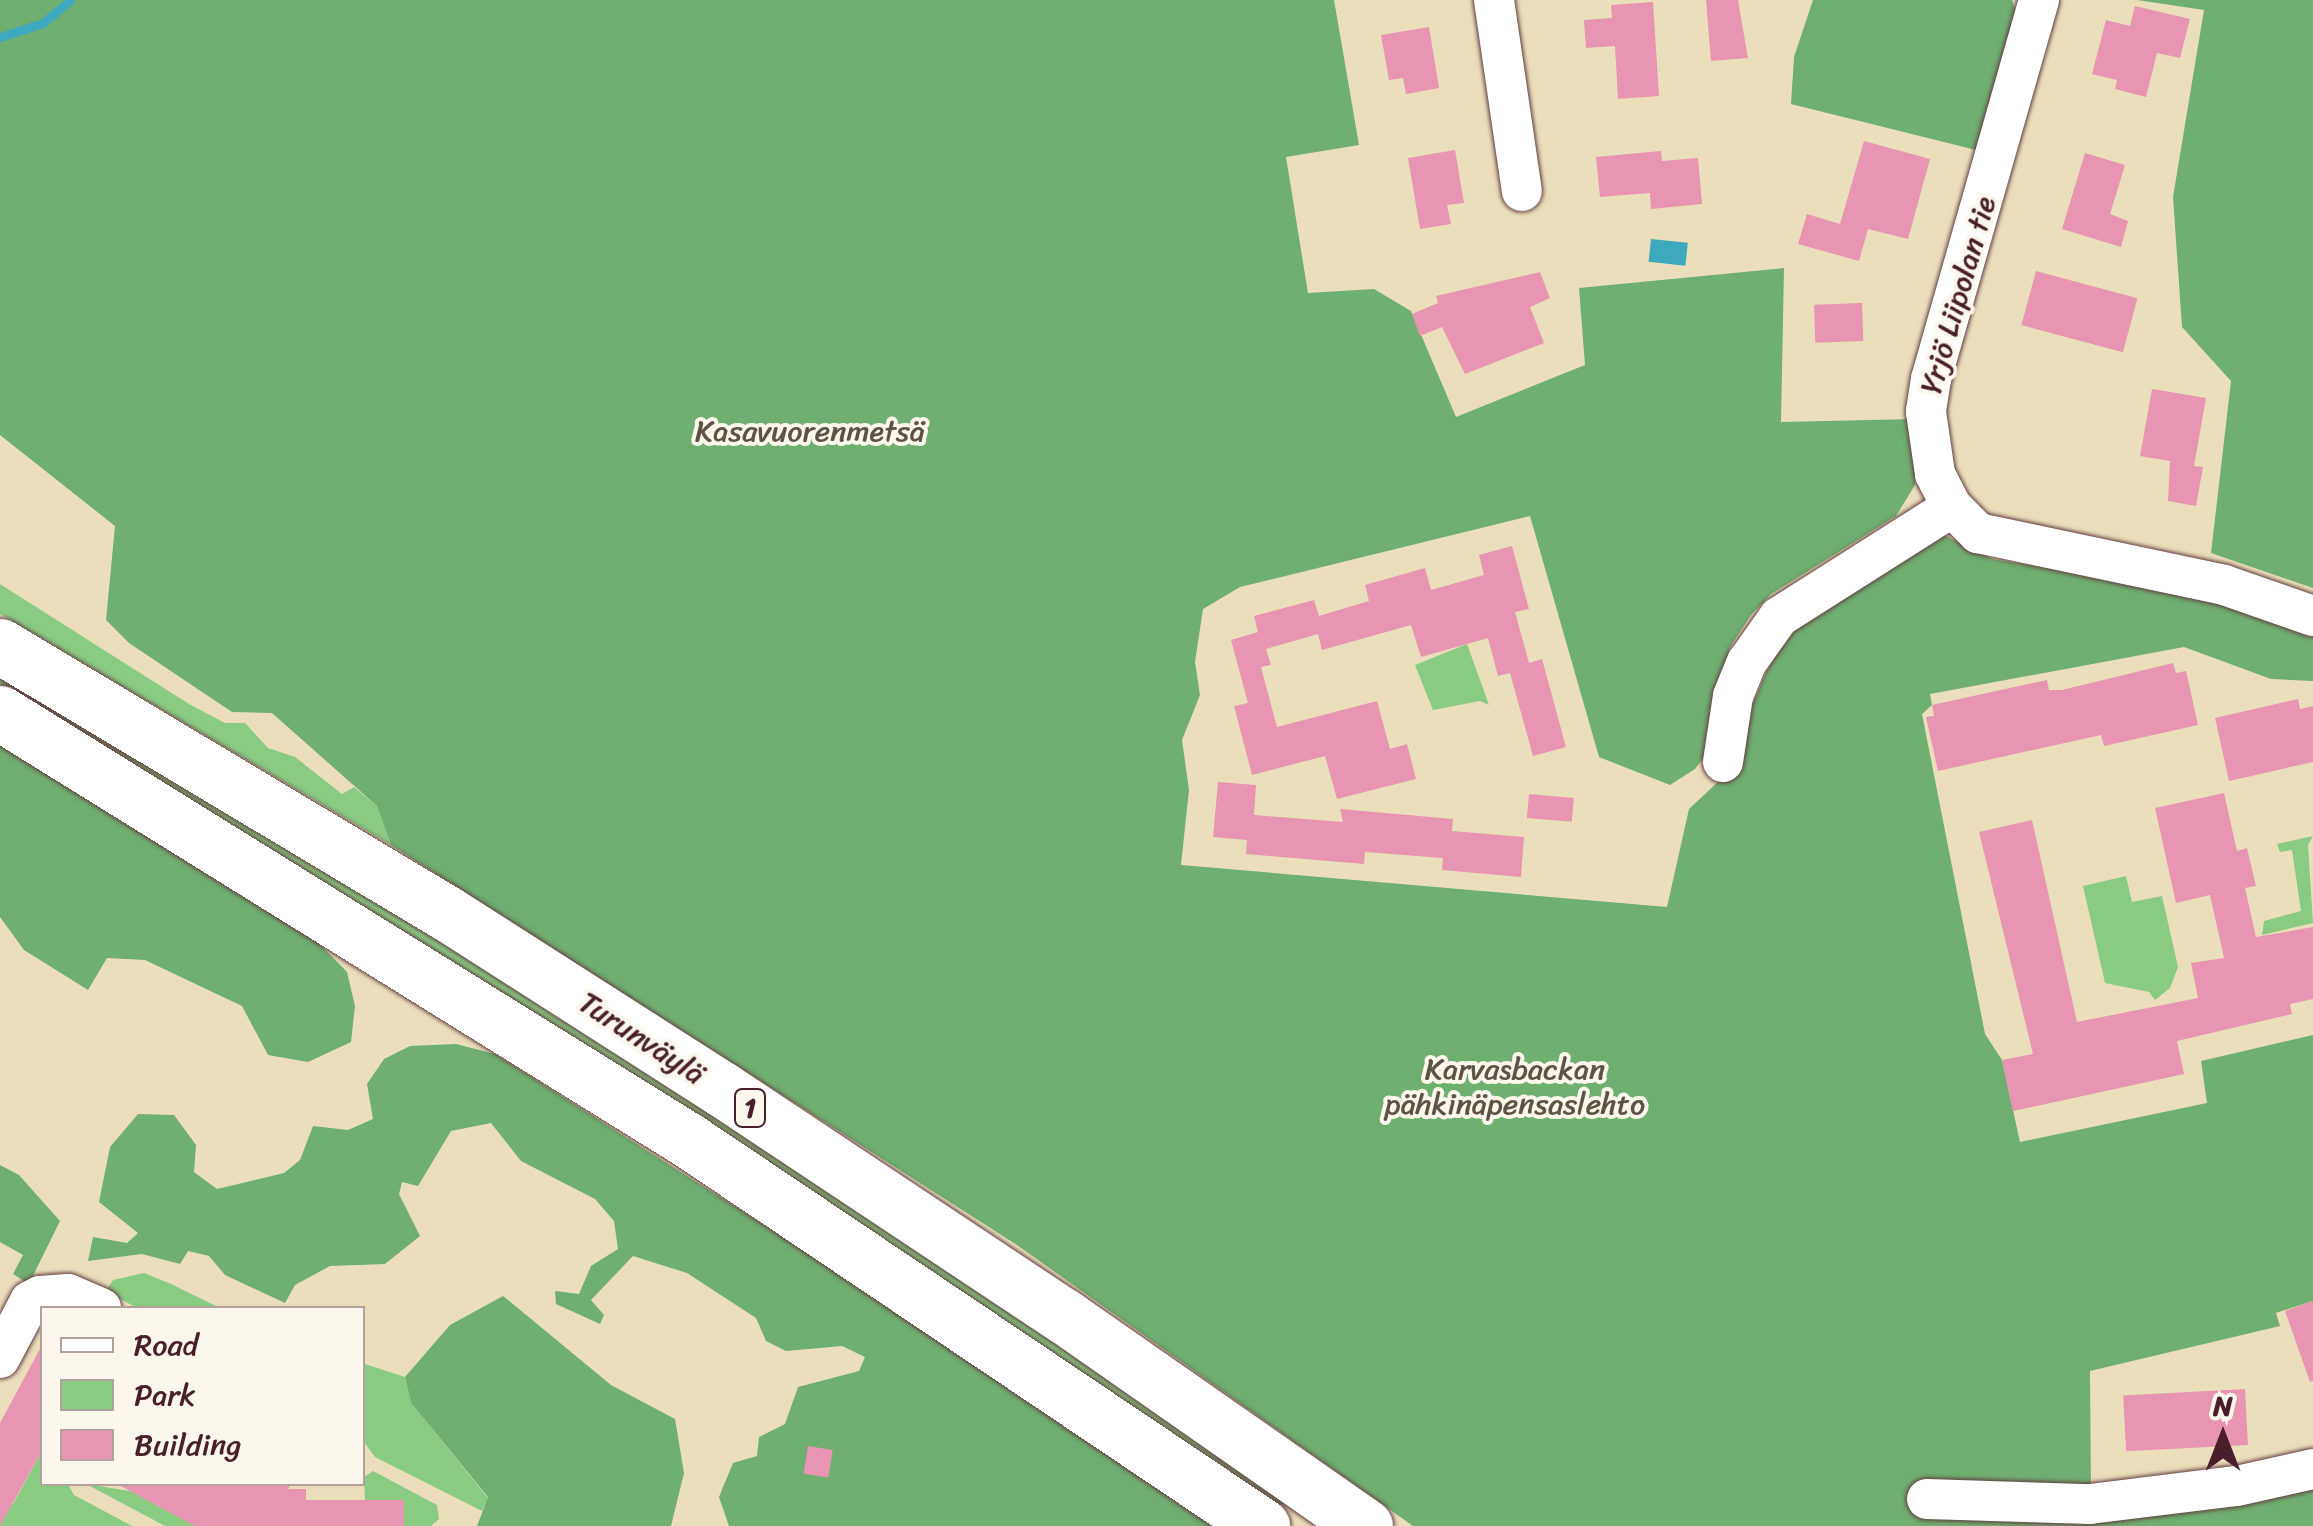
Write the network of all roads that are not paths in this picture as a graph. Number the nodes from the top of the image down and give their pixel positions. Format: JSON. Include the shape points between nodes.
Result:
{"nodes":[{"id":1,"x":1494,"y":0,"type":"edge"},
{"id":2,"x":2038,"y":0,"type":"edge"},
{"id":3,"x":1522,"y":191,"type":"dead end"},
{"id":4,"x":1952,"y":507,"type":"junction"},
{"id":5,"x":2313,"y":616,"type":"edge"},
{"id":6,"x":0,"y":646,"type":"edge"},
{"id":7,"x":0,"y":713,"type":"edge"},
{"id":8,"x":1723,"y":762,"type":"dead end"},
{"id":9,"x":96,"y":1306,"type":"edge"},
{"id":10,"x":1,"y":1354,"type":"edge"},
{"id":11,"x":2313,"y":1469,"type":"edge"},
{"id":12,"x":1927,"y":1498,"type":"dead end"},
{"id":13,"x":1262,"y":1526,"type":"edge"},
{"id":14,"x":1364,"y":1526,"type":"edge"}],
"edges":[{"from":1,"to":3,"type":"street"},
{"from":2,"to":4,"type":"street","name":"Yrjö Liipolan tie","via":[[1926,412],[1934,474]]},
{"from":4,"to":5,"type":"street","name":"Yrjö Liipolan tie","via":[[1978,534],[2010,544],[2224,585]]},
{"from":4,"to":8,"type":"street","via":[[1779,617],[1747,662],[1733,696]]},
{"from":6,"to":14,"type":"highway","name":"Turunväylä","number":"1","via":[[448,914],[706,1079],[1064,1316]]},
{"from":7,"to":13,"type":"highway","name":"Turunväylä","number":"1","via":[[688,1140]]},
{"from":9,"to":10,"type":"street","via":[[68,1294],[30,1301]]},
{"from":11,"to":12,"type":"street","via":[[2238,1486],[2090,1504]]}]}
